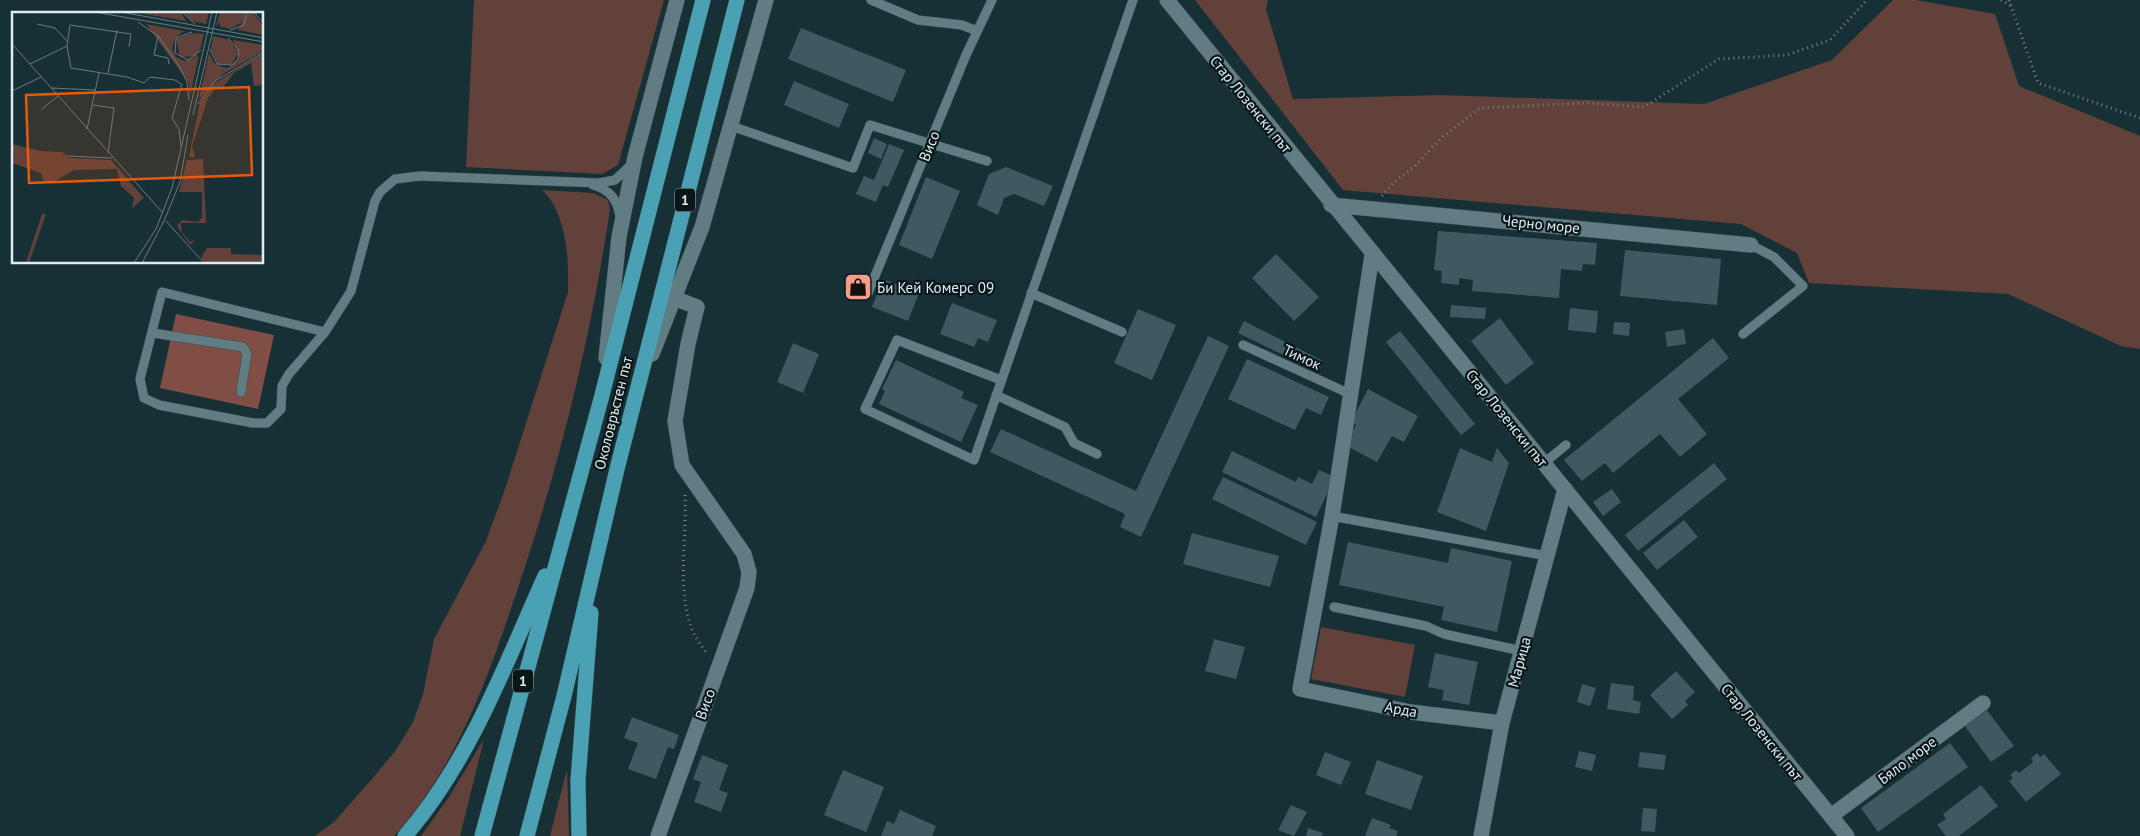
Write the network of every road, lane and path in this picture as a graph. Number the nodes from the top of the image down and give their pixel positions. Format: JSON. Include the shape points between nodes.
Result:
{"nodes":[{"id":1,"x":677,"y":0,"type":"edge"},
{"id":2,"x":703,"y":0,"type":"edge"},
{"id":3,"x":737,"y":0,"type":"edge"},
{"id":4,"x":766,"y":0,"type":"edge"},
{"id":5,"x":871,"y":0,"type":"edge"},
{"id":6,"x":992,"y":0,"type":"edge"},
{"id":7,"x":1134,"y":0,"type":"edge"},
{"id":8,"x":1167,"y":0,"type":"edge"},
{"id":9,"x":1867,"y":0,"type":"edge"},
{"id":10,"x":2001,"y":0,"type":"edge"},
{"id":11,"x":2009,"y":0,"type":"edge"},
{"id":12,"x":2011,"y":6,"type":"junction"},
{"id":13,"x":977,"y":31,"type":"junction"},
{"id":14,"x":2140,"y":118,"type":"edge"},
{"id":15,"x":731,"y":126,"type":"junction"},
{"id":16,"x":930,"y":143,"type":"junction"},
{"id":17,"x":635,"y":157,"type":"junction"},
{"id":18,"x":987,"y":161,"type":"dead end"},
{"id":19,"x":588,"y":184,"type":"junction"},
{"id":20,"x":1331,"y":204,"type":"junction"},
{"id":21,"x":1372,"y":208,"type":"junction"},
{"id":22,"x":619,"y":237,"type":"junction"},
{"id":23,"x":1751,"y":245,"type":"joint"},
{"id":24,"x":1372,"y":255,"type":"junction"},
{"id":25,"x":868,"y":293,"type":"dead end"},
{"id":26,"x":1031,"y":293,"type":"junction"},
{"id":27,"x":674,"y":298,"type":"junction"},
{"id":28,"x":153,"y":332,"type":"junction"},
{"id":29,"x":325,"y":332,"type":"junction"},
{"id":30,"x":1122,"y":332,"type":"dead end"},
{"id":31,"x":1743,"y":334,"type":"dead end"},
{"id":32,"x":1243,"y":345,"type":"dead end"},
{"id":33,"x":1001,"y":380,"type":"junction"},
{"id":34,"x":241,"y":392,"type":"dead end"},
{"id":35,"x":996,"y":394,"type":"junction"},
{"id":36,"x":1350,"y":394,"type":"junction"},
{"id":37,"x":601,"y":399,"type":"junction"},
{"id":38,"x":634,"y":400,"type":"junction"},
{"id":39,"x":1566,"y":445,"type":"dead end"},
{"id":40,"x":1097,"y":454,"type":"dead end"},
{"id":41,"x":1544,"y":463,"type":"junction"},
{"id":42,"x":1565,"y":489,"type":"junction"},
{"id":43,"x":684,"y":490,"type":"dead end"},
{"id":44,"x":1332,"y":516,"type":"junction"},
{"id":45,"x":567,"y":527,"type":"junction"},
{"id":46,"x":597,"y":548,"type":"junction"},
{"id":47,"x":1547,"y":556,"type":"junction"},
{"id":48,"x":1334,"y":607,"type":"dead end"},
{"id":49,"x":1522,"y":651,"type":"junction"},
{"id":50,"x":717,"y":669,"type":"junction"},
{"id":51,"x":1984,"y":703,"type":"dead end"},
{"id":52,"x":1502,"y":723,"type":"junction"},
{"id":53,"x":1831,"y":816,"type":"junction"},
{"id":54,"x":405,"y":836,"type":"edge"},
{"id":55,"x":482,"y":836,"type":"edge"},
{"id":56,"x":527,"y":836,"type":"edge"},
{"id":57,"x":579,"y":836,"type":"edge"},
{"id":58,"x":658,"y":836,"type":"edge"},
{"id":59,"x":1481,"y":836,"type":"edge"},
{"id":60,"x":1847,"y":836,"type":"edge"}],
"edges":[{"from":1,"to":17,"type":"street","name":"Околовръстен път"},
{"from":2,"to":37,"type":"highway","name":"Околовръстен път","number":"1"},
{"from":3,"to":38,"type":"highway","name":"Околовръстен път","number":"1"},
{"from":4,"to":15,"type":"street"},
{"from":5,"to":13,"type":"lane","via":[[918,20]]},
{"from":6,"to":13,"type":"lane","name":"Висо"},
{"from":7,"to":26,"type":"lane"},
{"from":8,"to":20,"type":"street","name":"Стар Лозенски път"},
{"from":9,"to":21,"type":"path","via":[[1830,40],[1787,55],[1719,59],[1644,107],[1587,103],[1480,108],[1441,138],[1414,167],[1394,182]]},
{"from":10,"to":12,"type":"path"},
{"from":11,"to":12,"type":"path"},
{"from":12,"to":14,"type":"path","via":[[2038,83]]},
{"from":13,"to":16,"type":"lane","name":"Висо"},
{"from":15,"to":16,"type":"lane","via":[[853,168],[870,125]]},
{"from":15,"to":27,"type":"street","via":[[702,227]]},
{"from":16,"to":18,"type":"lane"},
{"from":16,"to":25,"type":"lane","name":"Висо"},
{"from":17,"to":19,"type":"lane","via":[[628,169],[615,180]]},
{"from":17,"to":22,"type":"street","name":"Околовръстен път"},
{"from":19,"to":22,"type":"lane","via":[[606,190],[616,200],[620,217]]},
{"from":19,"to":29,"type":"lane","via":[[420,176],[395,179],[386,184],[375,201],[354,284]]},
{"from":20,"to":21,"type":"street","name":"Черно море"},
{"from":20,"to":24,"type":"street","name":"Стар Лозенски път"},
{"from":21,"to":23,"type":"street","name":"Черно море"},
{"from":22,"to":37,"type":"street","name":"Околовръстен път"},
{"from":23,"to":31,"type":"lane","via":[[1774,257],[1803,286]]},
{"from":24,"to":36,"type":"street"},
{"from":24,"to":41,"type":"street","name":"Стар Лозенски път"},
{"from":26,"to":30,"type":"lane"},
{"from":26,"to":33,"type":"lane"},
{"from":27,"to":38,"type":"street"},
{"from":27,"to":50,"type":"street","name":"Висо","via":[[697,307],[675,421],[682,465],[744,554],[749,572],[747,588]]},
{"from":28,"to":29,"type":"lane","via":[[162,292]]},
{"from":28,"to":29,"type":"lane","via":[[140,378],[144,398],[160,405],[253,423],[268,423],[281,409],[282,386]]},
{"from":28,"to":34,"type":"lane","via":[[243,347],[247,354]]},
{"from":32,"to":36,"type":"lane","name":"Тимок"},
{"from":33,"to":35,"type":"lane"},
{"from":33,"to":35,"type":"lane","via":[[896,340],[865,409],[974,460]]},
{"from":35,"to":40,"type":"lane","via":[[1065,427],[1074,443]]},
{"from":36,"to":44,"type":"street"},
{"from":37,"to":45,"type":"highway","name":"Околовръстен път","number":"1"},
{"from":38,"to":46,"type":"highway","name":"Околовръстен път","number":"1"},
{"from":39,"to":41,"type":"lane"},
{"from":41,"to":42,"type":"street","name":"Стар Лозенски път"},
{"from":42,"to":47,"type":"street","name":"Марица"},
{"from":42,"to":53,"type":"street","name":"Стар Лозенски път"},
{"from":43,"to":50,"type":"path","via":[[683,567],[691,628]]},
{"from":44,"to":47,"type":"lane"},
{"from":44,"to":52,"type":"street","name":"Арда","via":[[1300,689],[1411,712]]},
{"from":45,"to":54,"type":"highway","via":[[466,747],[439,791]]},
{"from":45,"to":55,"type":"highway","name":"Околовръстен път","number":"1"},
{"from":46,"to":56,"type":"highway","name":"Околовръстен път","number":"1","via":[[564,696]]},
{"from":46,"to":57,"type":"highway","via":[[581,711]]},
{"from":47,"to":49,"type":"street","name":"Марица"},
{"from":48,"to":49,"type":"lane"},
{"from":49,"to":52,"type":"street","name":"Марица"},
{"from":50,"to":58,"type":"street","name":"Висо"},
{"from":51,"to":53,"type":"street","name":"Бяло море"},
{"from":52,"to":59,"type":"street","name":"Марица"},
{"from":53,"to":60,"type":"street","name":"Стар Лозенски път"}]}
